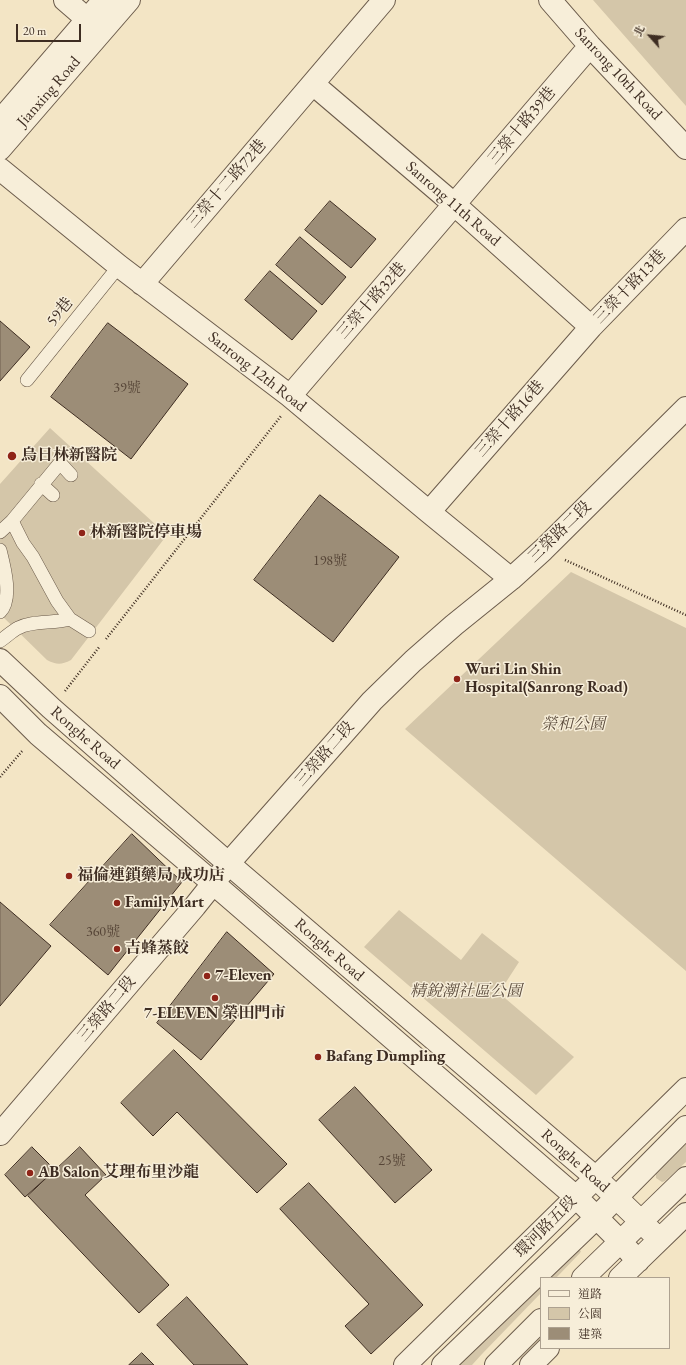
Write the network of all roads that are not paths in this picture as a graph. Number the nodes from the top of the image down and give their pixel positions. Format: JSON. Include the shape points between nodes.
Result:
{"nodes":[{"id":1,"x":65,"y":0,"type":"edge"},
{"id":2,"x":104,"y":0,"type":"edge"},
{"id":3,"x":130,"y":0,"type":"edge"},
{"id":4,"x":384,"y":0,"type":"edge"},
{"id":5,"x":550,"y":0,"type":"edge"},
{"id":6,"x":87,"y":19,"type":"junction"},
{"id":7,"x":590,"y":46,"type":"junction"},
{"id":8,"x":313,"y":84,"type":"junction"},
{"id":9,"x":0,"y":121,"type":"edge"},
{"id":10,"x":686,"y":148,"type":"edge"},
{"id":11,"x":0,"y":149,"type":"edge"},
{"id":12,"x":0,"y":169,"type":"edge"},
{"id":13,"x":455,"y":205,"type":"junction"},
{"id":14,"x":686,"y":229,"type":"edge"},
{"id":15,"x":119,"y":266,"type":"junction"},
{"id":16,"x":142,"y":284,"type":"junction"},
{"id":17,"x":591,"y":327,"type":"junction"},
{"id":18,"x":27,"y":380,"type":"dead end"},
{"id":19,"x":292,"y":398,"type":"junction"},
{"id":20,"x":686,"y":408,"type":"edge"},
{"id":21,"x":71,"y":475,"type":"dead end"},
{"id":22,"x":41,"y":484,"type":"junction"},
{"id":23,"x":53,"y":495,"type":"dead end"},
{"id":24,"x":429,"y":512,"type":"junction"},
{"id":25,"x":12,"y":521,"type":"junction"},
{"id":26,"x":0,"y":532,"type":"edge"},
{"id":27,"x":0,"y":550,"type":"edge"},
{"id":28,"x":511,"y":579,"type":"junction"},
{"id":29,"x":0,"y":612,"type":"edge"},
{"id":30,"x":70,"y":619,"type":"junction"},
{"id":31,"x":89,"y":631,"type":"dead end"},
{"id":32,"x":0,"y":641,"type":"edge"},
{"id":33,"x":0,"y":660,"type":"edge"},
{"id":34,"x":0,"y":696,"type":"edge"},
{"id":35,"x":229,"y":864,"type":"junction"},
{"id":36,"x":213,"y":882,"type":"junction"},
{"id":37,"x":686,"y":1089,"type":"edge"},
{"id":38,"x":686,"y":1127,"type":"edge"},
{"id":39,"x":0,"y":1134,"type":"edge"},
{"id":40,"x":595,"y":1177,"type":"junction"},
{"id":41,"x":686,"y":1178,"type":"edge"},
{"id":42,"x":576,"y":1197,"type":"junction"},
{"id":43,"x":616,"y":1197,"type":"junction"},
{"id":44,"x":686,"y":1214,"type":"edge"},
{"id":45,"x":596,"y":1218,"type":"junction"},
{"id":46,"x":640,"y":1222,"type":"junction"},
{"id":47,"x":659,"y":1239,"type":"junction"},
{"id":48,"x":620,"y":1241,"type":"junction"},
{"id":49,"x":638,"y":1261,"type":"junction"},
{"id":50,"x":584,"y":1277,"type":"edge"},
{"id":51,"x":621,"y":1277,"type":"edge"},
{"id":52,"x":540,"y":1321,"type":"edge"},
{"id":53,"x":547,"y":1349,"type":"edge"},
{"id":54,"x":405,"y":1365,"type":"edge"},
{"id":55,"x":443,"y":1365,"type":"edge"},
{"id":56,"x":496,"y":1365,"type":"edge"},
{"id":57,"x":531,"y":1365,"type":"edge"}],
"edges":[{"from":1,"to":6,"type":"street"},
{"from":2,"to":6,"type":"street","name":"Jianxing Road"},
{"from":3,"to":11,"type":"street","name":"Jianxing Road"},
{"from":4,"to":8,"type":"street","name":"三榮十二路72巷"},
{"from":5,"to":7,"type":"street","name":"Sanrong 10th Road"},
{"from":6,"to":9,"type":"street","name":"Jianxing Road"},
{"from":7,"to":10,"type":"street","name":"Sanrong 10th Road"},
{"from":7,"to":13,"type":"street","name":"三榮十路39巷"},
{"from":8,"to":13,"type":"street","name":"Sanrong 11th Road"},
{"from":8,"to":16,"type":"street","name":"三榮十二路72巷"},
{"from":12,"to":15,"type":"street","name":"Sanrong 12th Road"},
{"from":13,"to":17,"type":"street","name":"Sanrong 11th Road"},
{"from":13,"to":19,"type":"street","name":"三榮十路32巷"},
{"from":14,"to":17,"type":"street","name":"三榮十路13巷"},
{"from":15,"to":16,"type":"street","name":"Sanrong 12th Road"},
{"from":15,"to":18,"type":"lane","name":"59巷"},
{"from":16,"to":19,"type":"street","name":"Sanrong 12th Road"},
{"from":17,"to":24,"type":"street","name":"三榮十路16巷"},
{"from":19,"to":24,"type":"street","name":"Sanrong 12th Road"},
{"from":20,"to":28,"type":"street","name":"三榮路二段"},
{"from":21,"to":22,"type":"lane","via":[[60,464]]},
{"from":22,"to":23,"type":"lane"},
{"from":22,"to":25,"type":"lane"},
{"from":24,"to":28,"type":"street","name":"Sanrong 12th Road"},
{"from":25,"to":26,"type":"lane"},
{"from":25,"to":30,"type":"lane","via":[[57,601]]},
{"from":27,"to":29,"type":"lane","via":[[6,596]]},
{"from":28,"to":35,"type":"street","name":"三榮路二段","via":[[454,625],[372,701]]},
{"from":30,"to":31,"type":"lane"},
{"from":30,"to":32,"type":"lane","via":[[18,628]]},
{"from":33,"to":35,"type":"street","name":"Ronghe Road"},
{"from":34,"to":36,"type":"street","name":"Ronghe Road","via":[[38,734]]},
{"from":35,"to":36,"type":"street","name":"三榮路二段"},
{"from":35,"to":40,"type":"street","name":"Ronghe Road"},
{"from":36,"to":39,"type":"street","name":"三榮路二段"},
{"from":36,"to":42,"type":"street","name":"Ronghe Road"},
{"from":37,"to":40,"type":"street","name":"環河路五段"},
{"from":38,"to":43,"type":"street","name":"環河路五段"},
{"from":40,"to":42,"type":"street","name":"環河路五段"},
{"from":40,"to":43,"type":"street","name":"Ronghe Road"},
{"from":41,"to":46,"type":"street"},
{"from":42,"to":45,"type":"street","name":"Ronghe Road"},
{"from":42,"to":54,"type":"street","name":"環河路五段"},
{"from":43,"to":45,"type":"street","name":"環河路五段"},
{"from":43,"to":46,"type":"street","name":"Ronghe Road"},
{"from":44,"to":47,"type":"street"},
{"from":45,"to":48,"type":"street","name":"Ronghe Road"},
{"from":45,"to":55,"type":"street","name":"環河路五段"},
{"from":46,"to":47,"type":"street","name":"Ronghe Road"},
{"from":46,"to":48,"type":"street"},
{"from":47,"to":49,"type":"street"},
{"from":48,"to":49,"type":"street","name":"Ronghe Road"},
{"from":48,"to":50,"type":"street"},
{"from":49,"to":51,"type":"street"},
{"from":52,"to":56,"type":"street"},
{"from":53,"to":57,"type":"street"}]}
